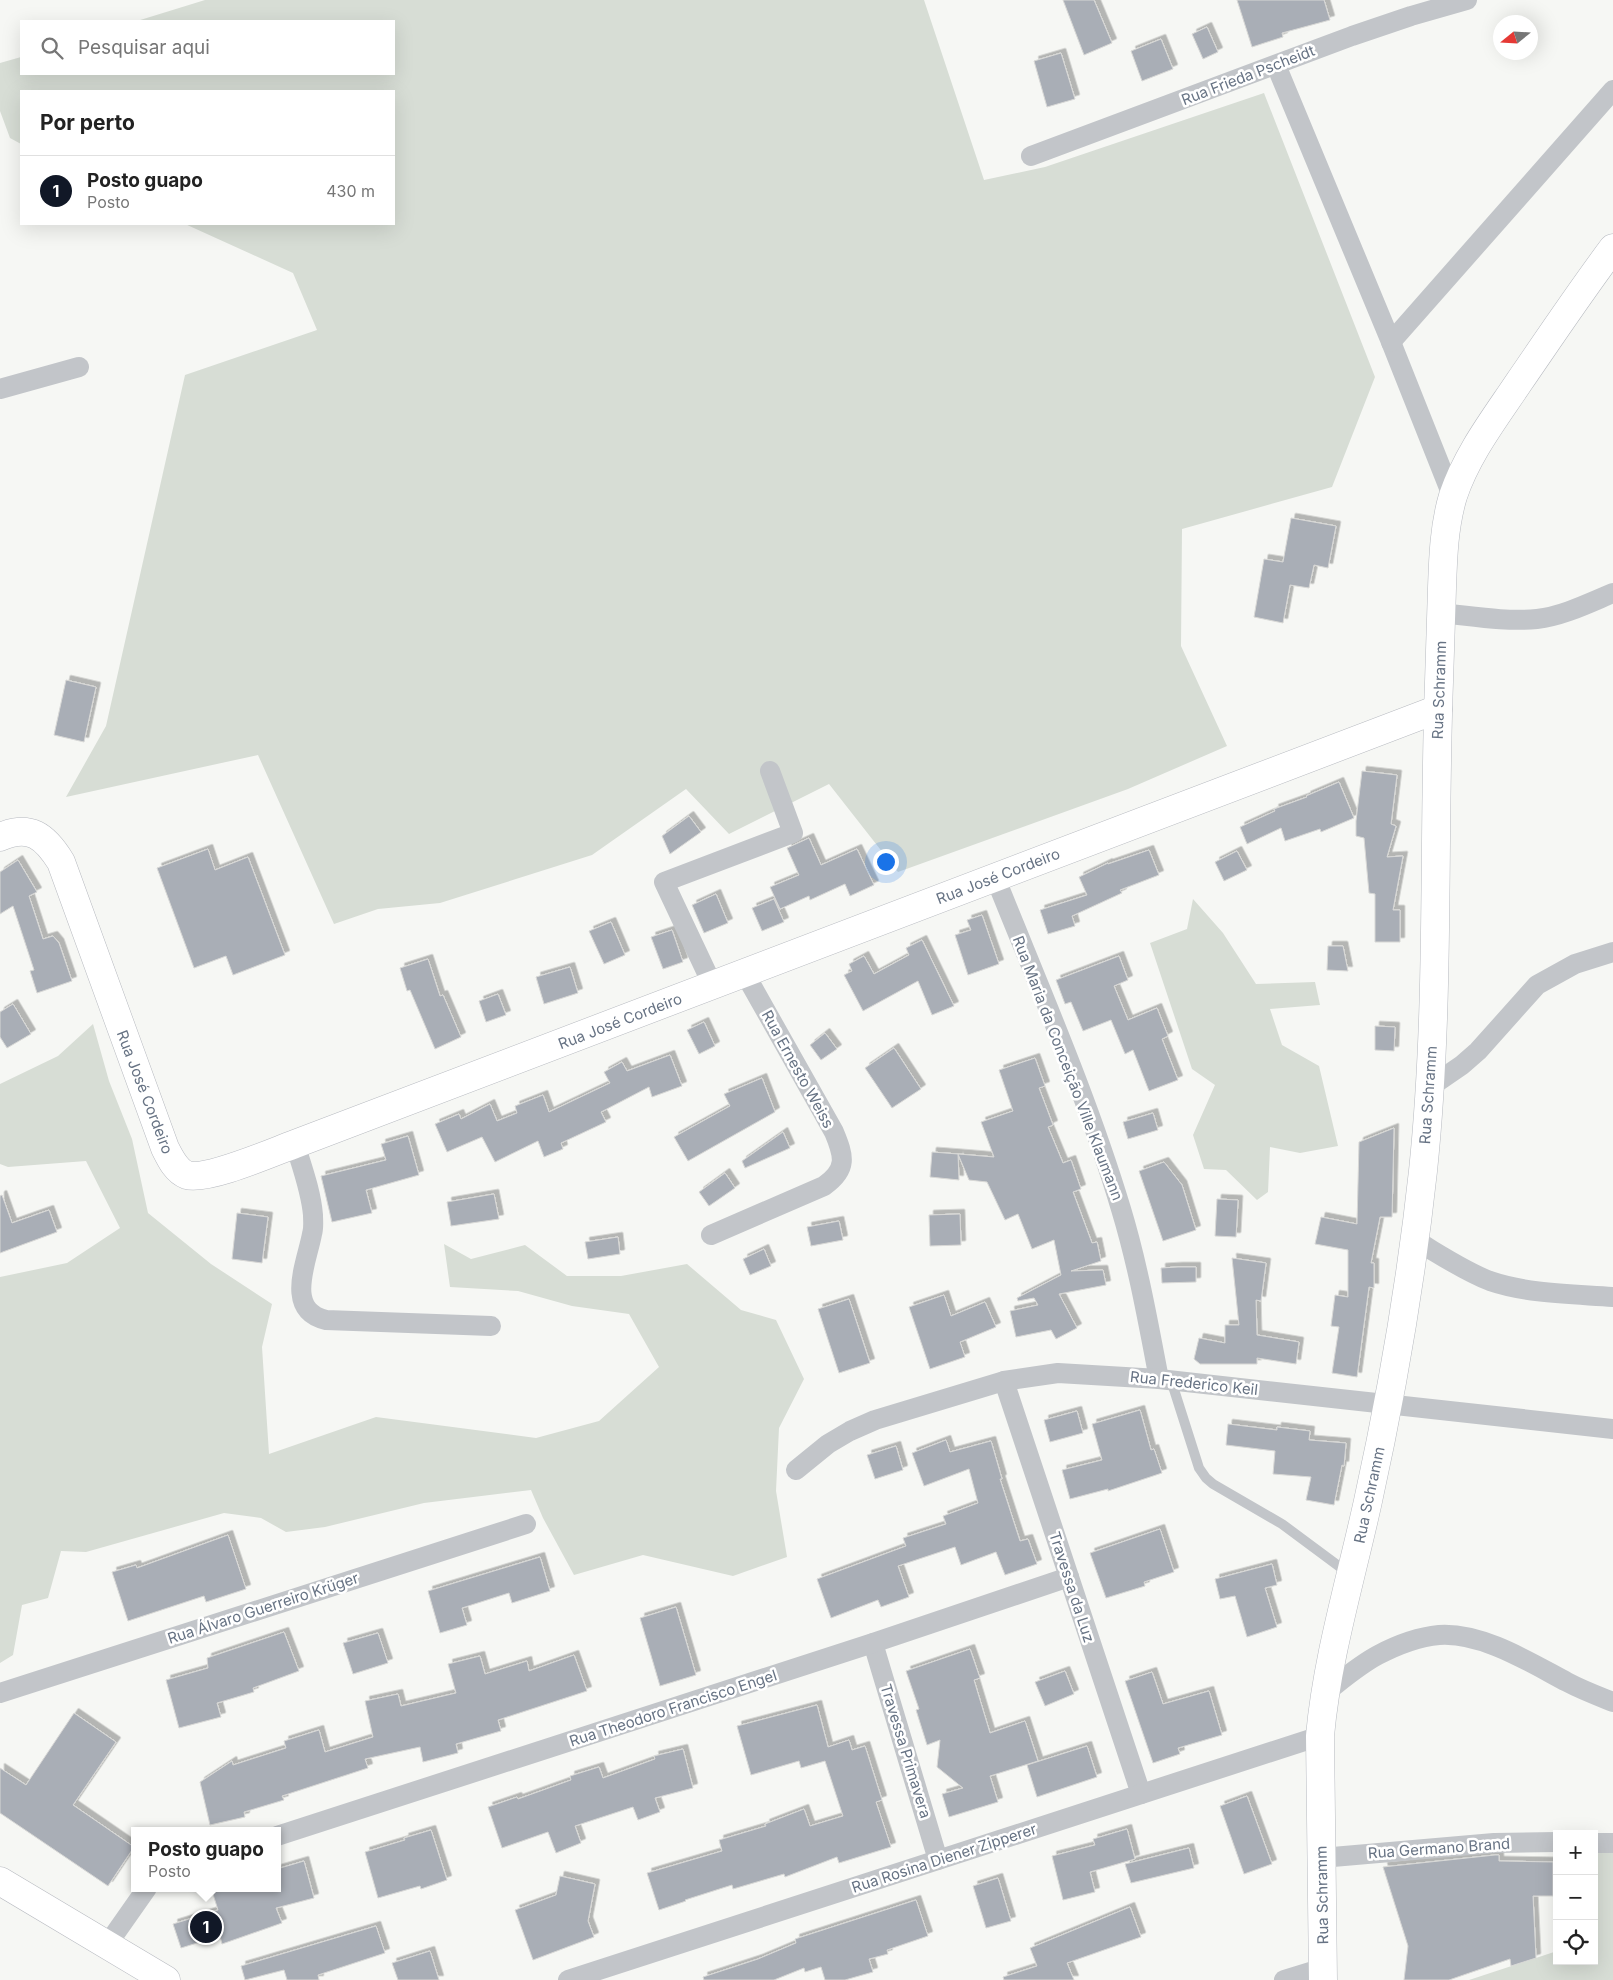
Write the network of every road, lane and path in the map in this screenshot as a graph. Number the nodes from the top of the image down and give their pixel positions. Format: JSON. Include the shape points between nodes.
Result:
{"nodes":[{"id":1,"x":1467,"y":0,"type":"edge"},
{"id":2,"x":1276,"y":65,"type":"junction"},
{"id":3,"x":1613,"y":90,"type":"edge"},
{"id":4,"x":1031,"y":156,"type":"dead end"},
{"id":5,"x":1613,"y":248,"type":"edge"},
{"id":6,"x":1391,"y":342,"type":"junction"},
{"id":7,"x":79,"y":367,"type":"dead end"},
{"id":8,"x":0,"y":389,"type":"edge"},
{"id":9,"x":1453,"y":498,"type":"junction"},
{"id":10,"x":1613,"y":593,"type":"edge"},
{"id":11,"x":1441,"y":613,"type":"junction"},
{"id":12,"x":1438,"y":709,"type":"junction"},
{"id":13,"x":770,"y":771,"type":"dead end"},
{"id":14,"x":0,"y":837,"type":"edge"},
{"id":15,"x":995,"y":877,"type":"junction"},
{"id":16,"x":1613,"y":952,"type":"edge"},
{"id":17,"x":745,"y":974,"type":"junction"},
{"id":18,"x":713,"y":986,"type":"junction"},
{"id":19,"x":1430,"y":1087,"type":"junction"},
{"id":20,"x":295,"y":1144,"type":"junction"},
{"id":21,"x":711,"y":1235,"type":"dead end"},
{"id":22,"x":1415,"y":1240,"type":"junction"},
{"id":23,"x":1613,"y":1297,"type":"edge"},
{"id":24,"x":491,"y":1326,"type":"dead end"},
{"id":25,"x":1165,"y":1380,"type":"junction"},
{"id":26,"x":1004,"y":1381,"type":"junction"},
{"id":27,"x":1388,"y":1404,"type":"junction"},
{"id":28,"x":1613,"y":1428,"type":"edge"},
{"id":29,"x":796,"y":1470,"type":"dead end"},
{"id":30,"x":526,"y":1524,"type":"dead end"},
{"id":31,"x":1351,"y":1576,"type":"junction"},
{"id":32,"x":1069,"y":1577,"type":"junction"},
{"id":33,"x":873,"y":1643,"type":"junction"},
{"id":34,"x":0,"y":1692,"type":"edge"},
{"id":35,"x":1325,"y":1693,"type":"junction"},
{"id":36,"x":1613,"y":1702,"type":"edge"},
{"id":37,"x":1320,"y":1736,"type":"junction"},
{"id":38,"x":1141,"y":1794,"type":"junction"},
{"id":39,"x":281,"y":1835,"type":"edge"},
{"id":40,"x":1553,"y":1842,"type":"edge"},
{"id":41,"x":1598,"y":1843,"type":"edge"},
{"id":42,"x":1613,"y":1843,"type":"edge"},
{"id":43,"x":1321,"y":1858,"type":"junction"},
{"id":44,"x":938,"y":1860,"type":"junction"},
{"id":45,"x":0,"y":1881,"type":"edge"},
{"id":46,"x":144,"y":1892,"type":"edge"},
{"id":47,"x":107,"y":1945,"type":"junction"},
{"id":48,"x":1323,"y":1974,"type":"edge"},
{"id":49,"x":166,"y":1980,"type":"edge"},
{"id":50,"x":568,"y":1980,"type":"edge"},
{"id":51,"x":1284,"y":1980,"type":"edge"}],
"edges":[{"from":1,"to":2,"type":"street","name":"Rua Frieda Pscheidt","via":[[1382,25]]},
{"from":2,"to":4,"type":"street","name":"Rua Frieda Pscheidt"},
{"from":2,"to":6,"type":"street"},
{"from":3,"to":6,"type":"street"},
{"from":5,"to":9,"type":"street","name":"Rua Schramm","via":[[1489,427],[1463,471]]},
{"from":6,"to":9,"type":"street"},
{"from":7,"to":8,"type":"street"},
{"from":9,"to":11,"type":"street","name":"Rua Schramm","via":[[1443,555]]},
{"from":10,"to":11,"type":"street","via":[[1538,619],[1513,620]]},
{"from":11,"to":12,"type":"street","name":"Rua Schramm"},
{"from":12,"to":15,"type":"street","name":"Rua José Cordeiro"},
{"from":12,"to":19,"type":"street","name":"Rua Schramm"},
{"from":13,"to":18,"type":"street","via":[[793,833],[664,882]]},
{"from":14,"to":20,"type":"street","name":"Rua José Cordeiro","via":[[9,833],[32,832],[44,839],[62,862],[157,1128],[173,1164],[187,1174],[202,1175]]},
{"from":15,"to":17,"type":"street","name":"Rua José Cordeiro"},
{"from":15,"to":25,"type":"street","name":"Rua Maria da Conceição Ville Klaumann","via":[[1078,1086],[1121,1209]]},
{"from":16,"to":19,"type":"street","via":[[1575,964],[1536,985],[1478,1051]]},
{"from":17,"to":18,"type":"street","name":"Rua José Cordeiro"},
{"from":17,"to":21,"type":"street","name":"Rua Ernesto Weiss","via":[[834,1132],[842,1167],[824,1186]]},
{"from":18,"to":20,"type":"street","name":"Rua José Cordeiro"},
{"from":19,"to":22,"type":"street","name":"Rua Schramm"},
{"from":20,"to":24,"type":"street","via":[[313,1216],[302,1291],[306,1309],[315,1318]]},
{"from":22,"to":23,"type":"street","via":[[1496,1282],[1542,1291]]},
{"from":22,"to":27,"type":"street","name":"Rua Schramm"},
{"from":25,"to":26,"type":"street","name":"Rua Frederico Keil","via":[[1058,1373]]},
{"from":25,"to":27,"type":"street","name":"Rua Frederico Keil"},
{"from":25,"to":31,"type":"lane","via":[[1199,1468],[1206,1478],[1282,1524]]},
{"from":26,"to":29,"type":"street","name":"Rua Frederico Keil","via":[[875,1420],[828,1444]]},
{"from":26,"to":32,"type":"street","name":"Travessa da Luz"},
{"from":27,"to":28,"type":"street","name":"Rua Frederico Keil"},
{"from":27,"to":31,"type":"street","name":"Rua Schramm"},
{"from":30,"to":34,"type":"street","name":"Rua Álvaro Guerreiro Krüger"},
{"from":31,"to":35,"type":"street","name":"Rua Schramm"},
{"from":32,"to":33,"type":"street","name":"Rua Theodoro Francisco Engel"},
{"from":32,"to":38,"type":"street","name":"Travessa da Luz"},
{"from":33,"to":39,"type":"street","name":"Rua Theodoro Francisco Engel"},
{"from":33,"to":44,"type":"street","name":"Travessa Primavera"},
{"from":35,"to":36,"type":"street","via":[[1398,1645],[1441,1635],[1492,1645]]},
{"from":35,"to":37,"type":"street","name":"Rua Schramm"},
{"from":37,"to":38,"type":"street","name":"Rua Rosina Diener Zipperer"},
{"from":37,"to":43,"type":"street","name":"Rua Schramm"},
{"from":38,"to":44,"type":"street","name":"Rua Rosina Diener Zipperer"},
{"from":40,"to":43,"type":"street","name":"Rua Germano Brand","via":[[1494,1843]]},
{"from":41,"to":42,"type":"street"},
{"from":43,"to":48,"type":"street","name":"Rua Schramm"},
{"from":44,"to":50,"type":"street","name":"Rua Rosina Diener Zipperer"},
{"from":45,"to":47,"type":"street"},
{"from":46,"to":47,"type":"street"},
{"from":47,"to":49,"type":"street"},
{"from":48,"to":51,"type":"street"}]}
